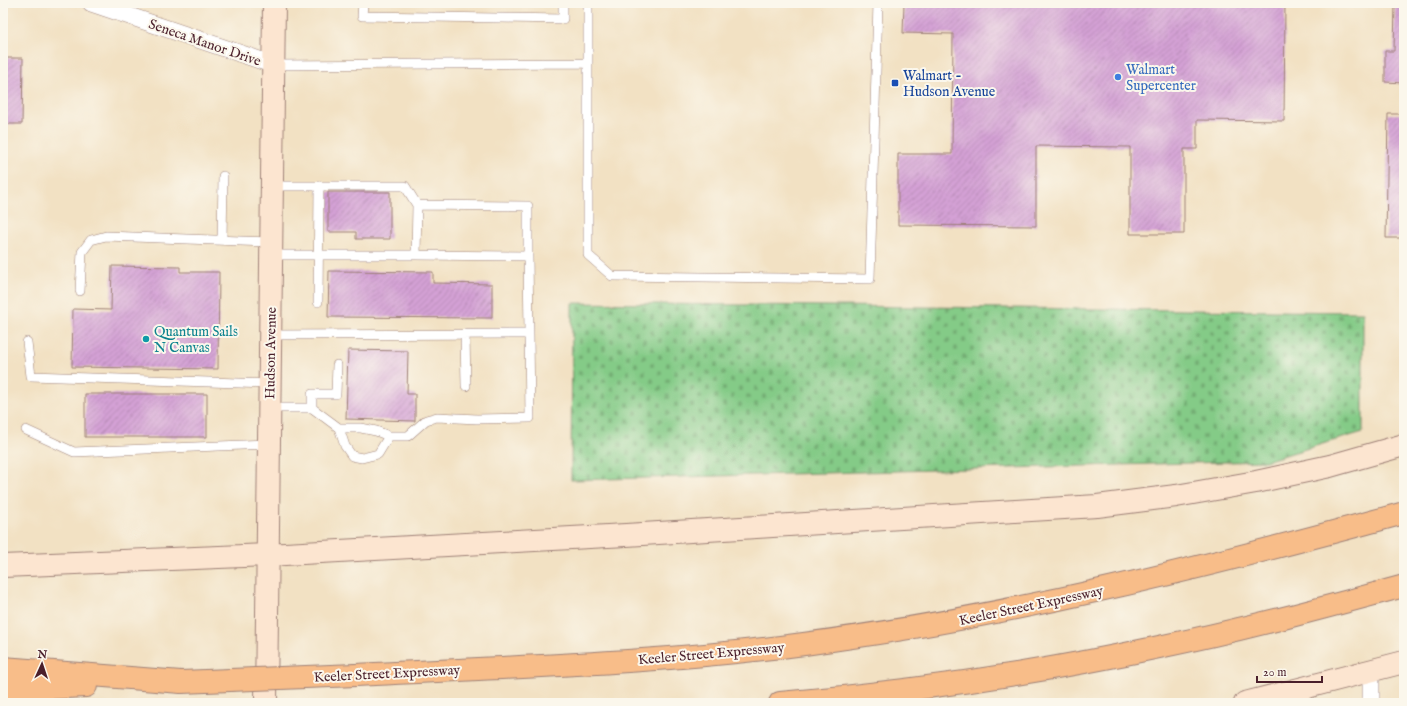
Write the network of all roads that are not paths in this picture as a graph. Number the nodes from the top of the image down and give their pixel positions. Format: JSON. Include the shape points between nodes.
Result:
{"nodes":[{"id":1,"x":91,"y":3,"type":"edge"},
{"id":2,"x":274,"y":3,"type":"edge"},
{"id":3,"x":362,"y":3,"type":"edge"},
{"id":4,"x":563,"y":3,"type":"edge"},
{"id":5,"x":588,"y":3,"type":"edge"},
{"id":6,"x":878,"y":3,"type":"edge"},
{"id":7,"x":587,"y":63,"type":"junction"},
{"id":8,"x":274,"y":65,"type":"junction"},
{"id":9,"x":223,"y":176,"type":"dead end"},
{"id":10,"x":272,"y":186,"type":"junction"},
{"id":11,"x":319,"y":186,"type":"junction"},
{"id":12,"x":417,"y":205,"type":"junction"},
{"id":13,"x":222,"y":240,"type":"junction"},
{"id":14,"x":271,"y":248,"type":"junction"},
{"id":15,"x":319,"y":255,"type":"junction"},
{"id":16,"x":416,"y":255,"type":"junction"},
{"id":17,"x":528,"y":256,"type":"junction"},
{"id":18,"x":80,"y":290,"type":"dead end"},
{"id":19,"x":318,"y":302,"type":"dead end"},
{"id":20,"x":465,"y":334,"type":"junction"},
{"id":21,"x":529,"y":334,"type":"junction"},
{"id":22,"x":270,"y":335,"type":"junction"},
{"id":23,"x":26,"y":342,"type":"dead end"},
{"id":24,"x":337,"y":365,"type":"dead end"},
{"id":25,"x":270,"y":384,"type":"junction"},
{"id":26,"x":466,"y":386,"type":"dead end"},
{"id":27,"x":269,"y":408,"type":"junction"},
{"id":28,"x":312,"y":408,"type":"junction"},
{"id":29,"x":339,"y":428,"type":"junction"},
{"id":30,"x":26,"y":430,"type":"dead end"},
{"id":31,"x":389,"y":436,"type":"junction"},
{"id":32,"x":269,"y":444,"type":"junction"},
{"id":33,"x":1404,"y":445,"type":"edge"},
{"id":34,"x":1404,"y":503,"type":"edge"},
{"id":35,"x":1404,"y":513,"type":"edge"},
{"id":36,"x":1302,"y":541,"type":"junction"},
{"id":37,"x":267,"y":555,"type":"junction"},
{"id":38,"x":3,"y":566,"type":"edge"},
{"id":39,"x":1404,"y":586,"type":"edge"},
{"id":40,"x":1404,"y":592,"type":"edge"},
{"id":41,"x":1313,"y":611,"type":"junction"},
{"id":42,"x":1404,"y":662,"type":"edge"},
{"id":43,"x":3,"y":668,"type":"edge"},
{"id":44,"x":1371,"y":670,"type":"junction"},
{"id":45,"x":181,"y":682,"type":"junction"},
{"id":46,"x":3,"y":690,"type":"edge"},
{"id":47,"x":266,"y":703,"type":"edge"},
{"id":48,"x":780,"y":703,"type":"edge"},
{"id":49,"x":1245,"y":703,"type":"edge"},
{"id":50,"x":1371,"y":703,"type":"edge"}],
"edges":[{"from":1,"to":8,"type":"street","name":"Seneca Manor Drive"},
{"from":2,"to":8,"type":"main road","name":"Hudson Avenue"},
{"from":3,"to":4,"type":"lane","via":[[362,16],[563,18]]},
{"from":5,"to":7,"type":"lane"},
{"from":6,"to":7,"type":"lane","via":[[870,278],[612,276],[588,255]]},
{"from":7,"to":8,"type":"lane"},
{"from":8,"to":10,"type":"main road","name":"Hudson Avenue"},
{"from":9,"to":13,"type":"lane"},
{"from":10,"to":11,"type":"lane"},
{"from":10,"to":14,"type":"main road","name":"Hudson Avenue"},
{"from":11,"to":12,"type":"lane","via":[[405,186]]},
{"from":11,"to":15,"type":"lane"},
{"from":12,"to":16,"type":"lane"},
{"from":12,"to":17,"type":"lane","via":[[528,206]]},
{"from":13,"to":14,"type":"lane"},
{"from":13,"to":18,"type":"lane","via":[[106,236],[90,240],[82,252]]},
{"from":14,"to":15,"type":"lane"},
{"from":14,"to":22,"type":"main road","name":"Hudson Avenue"},
{"from":15,"to":16,"type":"lane"},
{"from":15,"to":19,"type":"lane"},
{"from":16,"to":17,"type":"lane"},
{"from":17,"to":21,"type":"lane"},
{"from":20,"to":21,"type":"lane"},
{"from":20,"to":22,"type":"lane"},
{"from":20,"to":26,"type":"lane"},
{"from":21,"to":31,"type":"lane","via":[[530,418],[437,417],[426,420],[408,436]]},
{"from":22,"to":25,"type":"main road","name":"Hudson Avenue"},
{"from":23,"to":25,"type":"lane","via":[[31,376]]},
{"from":24,"to":28,"type":"lane","via":[[336,394],[312,394]]},
{"from":25,"to":27,"type":"main road","name":"Hudson Avenue"},
{"from":27,"to":28,"type":"lane"},
{"from":27,"to":32,"type":"main road","name":"Hudson Avenue"},
{"from":28,"to":29,"type":"lane"},
{"from":29,"to":31,"type":"lane","via":[[361,428]]},
{"from":29,"to":31,"type":"lane","via":[[344,446],[352,456],[362,458],[378,454]]},
{"from":30,"to":32,"type":"lane","via":[[74,452]]},
{"from":32,"to":37,"type":"main road","name":"Hudson Avenue"},
{"from":33,"to":37,"type":"main road","via":[[1330,466],[1256,482],[1097,506]]},
{"from":34,"to":36,"type":"highway"},
{"from":35,"to":36,"type":"highway","name":"Keeler Street Expressway"},
{"from":36,"to":45,"type":"highway","name":"Keeler Street Expressway","bridge":true,"via":[[1064,599],[963,619],[746,651],[645,660]]},
{"from":37,"to":38,"type":"main road"},
{"from":37,"to":47,"type":"main road","name":"Hudson Avenue"},
{"from":39,"to":41,"type":"highway"},
{"from":40,"to":41,"type":"highway"},
{"from":41,"to":48,"type":"highway","via":[[1166,646],[1041,670],[884,692]]},
{"from":42,"to":44,"type":"main road"},
{"from":43,"to":45,"type":"highway"},
{"from":44,"to":49,"type":"main road"},
{"from":44,"to":50,"type":"street"},
{"from":45,"to":46,"type":"highway","name":"Keeler Street Expressway"}]}
